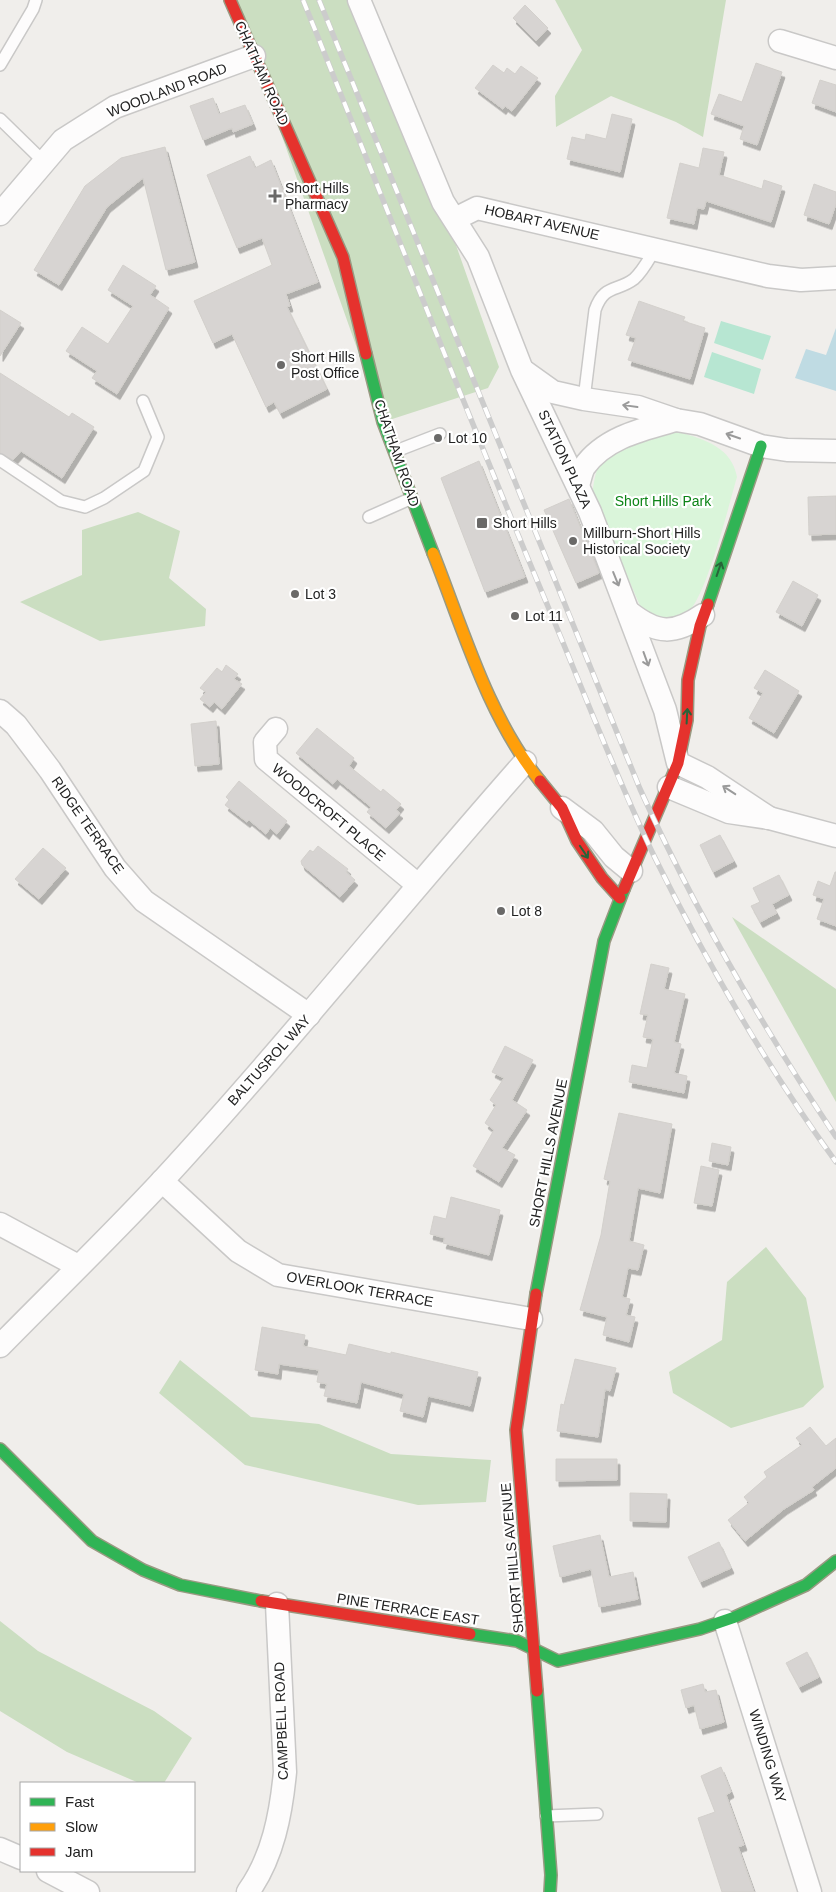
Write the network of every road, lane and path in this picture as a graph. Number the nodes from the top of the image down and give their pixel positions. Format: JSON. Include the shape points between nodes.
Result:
{"nodes":[{"id":1,"x":36,"y":0,"type":"edge"},
{"id":2,"x":230,"y":0,"type":"edge"},
{"id":3,"x":358,"y":0,"type":"edge"},
{"id":4,"x":780,"y":41,"type":"dead end"},
{"id":5,"x":254,"y":56,"type":"junction"},
{"id":6,"x":836,"y":58,"type":"edge"},
{"id":7,"x":0,"y":66,"type":"edge"},
{"id":8,"x":0,"y":119,"type":"edge"},
{"id":9,"x":44,"y":162,"type":"junction"},
{"id":10,"x":0,"y":214,"type":"edge"},
{"id":11,"x":455,"y":219,"type":"junction"},
{"id":12,"x":654,"y":249,"type":"junction"},
{"id":13,"x":836,"y":278,"type":"edge"},
{"id":14,"x":522,"y":370,"type":"junction"},
{"id":15,"x":584,"y":399,"type":"junction"},
{"id":16,"x":143,"y":401,"type":"dead end"},
{"id":17,"x":676,"y":420,"type":"junction"},
{"id":18,"x":440,"y":434,"type":"dead end"},
{"id":19,"x":761,"y":446,"type":"junction"},
{"id":20,"x":396,"y":451,"type":"junction"},
{"id":21,"x":836,"y":451,"type":"edge"},
{"id":22,"x":0,"y":460,"type":"edge"},
{"id":23,"x":578,"y":485,"type":"junction"},
{"id":24,"x":412,"y":498,"type":"junction"},
{"id":25,"x":370,"y":517,"type":"dead end"},
{"id":26,"x":630,"y":613,"type":"junction"},
{"id":27,"x":703,"y":615,"type":"junction"},
{"id":28,"x":0,"y":711,"type":"edge"},
{"id":29,"x":276,"y":729,"type":"dead end"},
{"id":30,"x":525,"y":762,"type":"junction"},
{"id":31,"x":678,"y":763,"type":"junction"},
{"id":32,"x":669,"y":787,"type":"junction"},
{"id":33,"x":562,"y":808,"type":"junction"},
{"id":34,"x":769,"y":818,"type":"junction"},
{"id":35,"x":836,"y":836,"type":"edge"},
{"id":36,"x":631,"y":871,"type":"junction"},
{"id":37,"x":418,"y":885,"type":"junction"},
{"id":38,"x":620,"y":898,"type":"junction"},
{"id":39,"x":309,"y":1015,"type":"junction"},
{"id":40,"x":162,"y":1180,"type":"junction"},
{"id":41,"x":0,"y":1224,"type":"edge"},
{"id":42,"x":78,"y":1266,"type":"junction"},
{"id":43,"x":530,"y":1319,"type":"junction"},
{"id":44,"x":0,"y":1346,"type":"edge"},
{"id":45,"x":0,"y":1449,"type":"edge"},
{"id":46,"x":836,"y":1561,"type":"edge"},
{"id":47,"x":277,"y":1604,"type":"junction"},
{"id":48,"x":725,"y":1620,"type":"junction"},
{"id":49,"x":534,"y":1650,"type":"junction"},
{"id":50,"x":597,"y":1814,"type":"dead end"},
{"id":51,"x":546,"y":1816,"type":"junction"},
{"id":52,"x":0,"y":1848,"type":"edge"},
{"id":53,"x":20,"y":1858,"type":"edge"},
{"id":54,"x":50,"y":1872,"type":"edge"},
{"id":55,"x":88,"y":1892,"type":"edge"},
{"id":56,"x":248,"y":1892,"type":"edge"},
{"id":57,"x":550,"y":1892,"type":"edge"},
{"id":58,"x":810,"y":1892,"type":"edge"}],
"edges":[{"from":1,"to":7,"type":"lane","via":[[34,9]]},
{"from":2,"to":5,"type":"street","name":"CHATHAM ROAD"},
{"from":3,"to":11,"type":"street","via":[[443,202]]},
{"from":4,"to":6,"type":"street"},
{"from":5,"to":9,"type":"street","name":"WOODLAND ROAD","via":[[115,107],[63,140]]},
{"from":5,"to":20,"type":"street","name":"CHATHAM ROAD","via":[[342,256],[383,422]]},
{"from":8,"to":9,"type":"lane"},
{"from":9,"to":10,"type":"street","name":"WOODLAND ROAD"},
{"from":11,"to":12,"type":"street","name":"HOBART AVENUE","via":[[478,208]]},
{"from":11,"to":14,"type":"street","name":"STATION PLAZA","via":[[478,257]]},
{"from":12,"to":13,"type":"street","name":"HOBART AVENUE","via":[[768,276],[801,280]]},
{"from":12,"to":15,"type":"lane","via":[[639,274],[604,292],[599,299]]},
{"from":14,"to":15,"type":"street","via":[[553,392]]},
{"from":14,"to":23,"type":"street","name":"STATION PLAZA"},
{"from":17,"to":15,"type":"street","one_way":true,"via":[[638,407]]},
{"from":16,"to":22,"type":"lane","via":[[158,437],[144,471],[104,498],[85,506],[61,501]]},
{"from":19,"to":17,"type":"street","one_way":true,"via":[[700,424]]},
{"from":17,"to":23,"type":"street","via":[[606,446],[584,468]]},
{"from":18,"to":20,"type":"lane"},
{"from":19,"to":21,"type":"street"},
{"from":27,"to":19,"type":"street","name":"SHORT HILLS AVENUE","one_way":true},
{"from":20,"to":24,"type":"street","name":"CHATHAM ROAD"},
{"from":23,"to":26,"type":"street","name":"STATION PLAZA","one_way":true},
{"from":24,"to":25,"type":"lane"},
{"from":24,"to":30,"type":"street","name":"CHATHAM ROAD","via":[[490,700]]},
{"from":26,"to":27,"type":"street","via":[[647,626],[668,631]]},
{"from":26,"to":31,"type":"street","name":"STATION PLAZA","one_way":true,"via":[[665,710]]},
{"from":31,"to":27,"type":"street","name":"SHORT HILLS AVENUE","one_way":true,"via":[[688,720],[688,680]]},
{"from":28,"to":39,"type":"street","name":"RIDGE TERRACE","via":[[16,725],[115,868],[144,901]]},
{"from":29,"to":37,"type":"street","name":"WOODCROFT PLACE","via":[[265,742],[266,759]]},
{"from":30,"to":33,"type":"street","name":"CHATHAM ROAD"},
{"from":30,"to":37,"type":"street","name":"BALTUSROL WAY"},
{"from":31,"to":32,"type":"street","name":"SHORT HILLS AVENUE"},
{"from":34,"to":31,"type":"street","one_way":true,"via":[[707,776]]},
{"from":32,"to":34,"type":"street","via":[[730,812]]},
{"from":32,"to":36,"type":"street","name":"SHORT HILLS AVENUE"},
{"from":33,"to":36,"type":"street","name":"CHATHAM ROAD","via":[[593,831],[614,857]]},
{"from":33,"to":38,"type":"street","name":"CHATHAM ROAD","one_way":true,"via":[[577,841]]},
{"from":34,"to":35,"type":"street"},
{"from":36,"to":38,"type":"street","name":"SHORT HILLS AVENUE"},
{"from":37,"to":39,"type":"street","name":"BALTUSROL WAY"},
{"from":38,"to":43,"type":"street","name":"SHORT HILLS AVENUE","via":[[604,941]]},
{"from":39,"to":40,"type":"street","name":"BALTUSROL WAY"},
{"from":40,"to":42,"type":"street","name":"BALTUSROL WAY"},
{"from":40,"to":43,"type":"street","name":"OVERLOOK TERRACE","via":[[238,1251],[278,1275]]},
{"from":41,"to":42,"type":"street"},
{"from":42,"to":44,"type":"street","name":"BALTUSROL WAY"},
{"from":43,"to":49,"type":"street","name":"SHORT HILLS AVENUE","via":[[516,1430]]},
{"from":45,"to":47,"type":"street","name":"PINE TERRACE EAST","via":[[92,1541],[143,1570],[180,1585]]},
{"from":46,"to":48,"type":"street","name":"PINE TERRACE EAST","via":[[806,1585]]},
{"from":47,"to":49,"type":"street","name":"PINE TERRACE EAST","via":[[517,1641]]},
{"from":47,"to":56,"type":"street","name":"CAMPBELL ROAD","via":[[285,1772],[267,1858]]},
{"from":48,"to":49,"type":"street","name":"PINE TERRACE EAST","via":[[700,1629],[558,1661]]},
{"from":48,"to":58,"type":"street","name":"WINDING WAY"},
{"from":49,"to":51,"type":"street","name":"SHORT HILLS AVENUE"},
{"from":50,"to":51,"type":"lane"},
{"from":51,"to":57,"type":"street","name":"SHORT HILLS AVENUE"},
{"from":52,"to":53,"type":"street"},
{"from":54,"to":55,"type":"street"}]}
